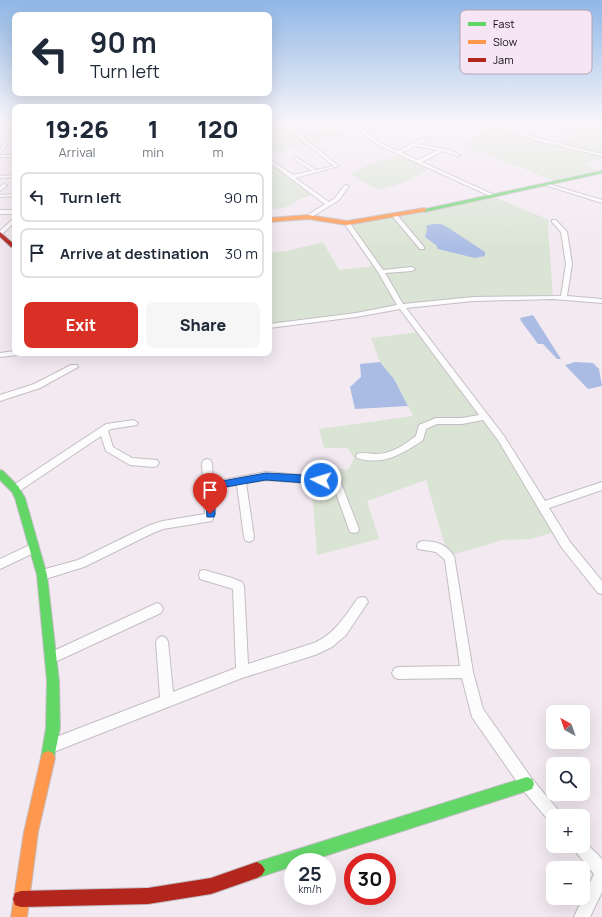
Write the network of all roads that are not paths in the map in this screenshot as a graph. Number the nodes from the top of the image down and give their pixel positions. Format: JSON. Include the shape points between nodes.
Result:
{"nodes":[{"id":1,"x":274,"y":164,"type":"edge"},
{"id":2,"x":304,"y":164,"type":"edge"},
{"id":3,"x":334,"y":164,"type":"edge"},
{"id":4,"x":422,"y":164,"type":"edge"},
{"id":5,"x":315,"y":171,"type":"junction"},
{"id":6,"x":602,"y":172,"type":"edge"},
{"id":7,"x":12,"y":176,"type":"edge"},
{"id":8,"x":0,"y":177,"type":"edge"},
{"id":9,"x":292,"y":177,"type":"junction"},
{"id":10,"x":547,"y":184,"type":"junction"},
{"id":11,"x":5,"y":185,"type":"dead end"},
{"id":12,"x":347,"y":186,"type":"dead end"},
{"id":13,"x":0,"y":190,"type":"edge"},
{"id":14,"x":12,"y":194,"type":"edge"},
{"id":15,"x":492,"y":195,"type":"junction"},
{"id":16,"x":0,"y":196,"type":"edge"},
{"id":17,"x":602,"y":202,"type":"edge"},
{"id":18,"x":328,"y":204,"type":"junction"},
{"id":19,"x":0,"y":212,"type":"edge"},
{"id":20,"x":12,"y":212,"type":"edge"},
{"id":21,"x":395,"y":216,"type":"junction"},
{"id":22,"x":308,"y":217,"type":"junction"},
{"id":23,"x":272,"y":220,"type":"edge"},
{"id":24,"x":554,"y":221,"type":"dead end"},
{"id":25,"x":12,"y":222,"type":"edge"},
{"id":26,"x":347,"y":223,"type":"junction"},
{"id":27,"x":0,"y":234,"type":"edge"},
{"id":28,"x":12,"y":244,"type":"edge"},
{"id":29,"x":12,"y":246,"type":"edge"},
{"id":30,"x":0,"y":248,"type":"edge"},
{"id":31,"x":422,"y":248,"type":"dead end"},
{"id":32,"x":412,"y":269,"type":"dead end"},
{"id":33,"x":381,"y":272,"type":"junction"},
{"id":34,"x":564,"y":298,"type":"junction"},
{"id":35,"x":602,"y":301,"type":"edge"},
{"id":36,"x":401,"y":306,"type":"junction"},
{"id":37,"x":272,"y":326,"type":"edge"},
{"id":38,"x":12,"y":353,"type":"edge"},
{"id":39,"x":0,"y":355,"type":"edge"},
{"id":40,"x":74,"y":367,"type":"dead end"},
{"id":41,"x":0,"y":398,"type":"edge"},
{"id":42,"x":485,"y":417,"type":"junction"},
{"id":43,"x":134,"y":423,"type":"dead end"},
{"id":44,"x":103,"y":430,"type":"junction"},
{"id":45,"x":360,"y":456,"type":"dead end"},
{"id":46,"x":207,"y":462,"type":"dead end"},
{"id":47,"x":154,"y":463,"type":"dead end"},
{"id":48,"x":0,"y":474,"type":"edge"},
{"id":49,"x":241,"y":480,"type":"junction"},
{"id":50,"x":209,"y":486,"type":"junction"},
{"id":51,"x":602,"y":486,"type":"edge"},
{"id":52,"x":15,"y":490,"type":"junction"},
{"id":53,"x":542,"y":506,"type":"junction"},
{"id":54,"x":354,"y":529,"type":"dead end"},
{"id":55,"x":249,"y":537,"type":"dead end"},
{"id":56,"x":422,"y":546,"type":"dead end"},
{"id":57,"x":34,"y":548,"type":"junction"},
{"id":58,"x":0,"y":564,"type":"edge"},
{"id":59,"x":42,"y":575,"type":"junction"},
{"id":60,"x":204,"y":575,"type":"dead end"},
{"id":61,"x":602,"y":589,"type":"edge"},
{"id":62,"x":362,"y":602,"type":"dead end"},
{"id":63,"x":157,"y":609,"type":"dead end"},
{"id":64,"x":162,"y":642,"type":"dead end"},
{"id":65,"x":51,"y":658,"type":"junction"},
{"id":66,"x":242,"y":672,"type":"junction"},
{"id":67,"x":467,"y":672,"type":"junction"},
{"id":68,"x":398,"y":673,"type":"dead end"},
{"id":69,"x":167,"y":700,"type":"junction"},
{"id":70,"x":51,"y":746,"type":"junction"},
{"id":71,"x":527,"y":784,"type":"junction"},
{"id":72,"x":548,"y":809,"type":"edge"},
{"id":73,"x":586,"y":853,"type":"edge"},
{"id":74,"x":602,"y":871,"type":"edge"},
{"id":75,"x":602,"y":875,"type":"edge"},
{"id":76,"x":21,"y":899,"type":"junction"},
{"id":77,"x":18,"y":917,"type":"edge"},
{"id":78,"x":582,"y":917,"type":"edge"}],
"edges":[{"from":1,"to":9,"type":"street"},
{"from":2,"to":5,"type":"street"},
{"from":3,"to":5,"type":"street","via":[[337,166]]},
{"from":4,"to":15,"type":"street"},
{"from":5,"to":9,"type":"street"},
{"from":6,"to":10,"type":"street"},
{"from":7,"to":8,"type":"street"},
{"from":9,"to":18,"type":"street"},
{"from":10,"to":15,"type":"street"},
{"from":10,"to":17,"type":"street"},
{"from":11,"to":13,"type":"street"},
{"from":12,"to":18,"type":"street","via":[[341,196]]},
{"from":14,"to":16,"type":"street"},
{"from":15,"to":21,"type":"street"},
{"from":18,"to":22,"type":"street"},
{"from":19,"to":20,"type":"street"},
{"from":21,"to":26,"type":"street"},
{"from":21,"to":31,"type":"street"},
{"from":22,"to":23,"type":"street"},
{"from":22,"to":26,"type":"street"},
{"from":24,"to":34,"type":"street","via":[[564,232],[569,264]]},
{"from":25,"to":27,"type":"street"},
{"from":26,"to":33,"type":"street"},
{"from":27,"to":28,"type":"street"},
{"from":29,"to":30,"type":"street"},
{"from":32,"to":33,"type":"street"},
{"from":33,"to":36,"type":"street"},
{"from":34,"to":35,"type":"street"},
{"from":34,"to":36,"type":"street","via":[[473,299]]},
{"from":36,"to":37,"type":"street","via":[[356,315]]},
{"from":36,"to":42,"type":"street"},
{"from":38,"to":39,"type":"street"},
{"from":40,"to":41,"type":"street","via":[[38,386]]},
{"from":42,"to":45,"type":"street","via":[[427,423],[422,427],[420,438],[393,454],[377,459]]},
{"from":42,"to":53,"type":"street","via":[[501,438]]},
{"from":43,"to":44,"type":"street","via":[[113,425]]},
{"from":44,"to":47,"type":"street","via":[[109,449],[130,461]]},
{"from":44,"to":52,"type":"street"},
{"from":46,"to":50,"type":"street"},
{"from":48,"to":52,"type":"street"},
{"from":49,"to":50,"type":"street"},
{"from":49,"to":54,"type":"street","via":[[272,476],[336,481]]},
{"from":49,"to":55,"type":"street"},
{"from":50,"to":59,"type":"street","via":[[208,518],[150,529],[87,561]]},
{"from":51,"to":53,"type":"street"},
{"from":52,"to":57,"type":"street","via":[[20,498]]},
{"from":53,"to":61,"type":"street","via":[[566,545]]},
{"from":56,"to":67,"type":"street","via":[[437,546],[445,550],[450,559]]},
{"from":57,"to":58,"type":"street"},
{"from":57,"to":59,"type":"street"},
{"from":59,"to":65,"type":"street"},
{"from":60,"to":66,"type":"street","via":[[238,586]]},
{"from":62,"to":66,"type":"street","via":[[342,631],[328,643]]},
{"from":63,"to":65,"type":"street"},
{"from":64,"to":69,"type":"street"},
{"from":65,"to":70,"type":"street"},
{"from":66,"to":69,"type":"street"},
{"from":67,"to":68,"type":"street"},
{"from":67,"to":71,"type":"street","via":[[477,712]]},
{"from":69,"to":70,"type":"street"},
{"from":70,"to":76,"type":"street","via":[[31,832]]},
{"from":71,"to":72,"type":"street"},
{"from":71,"to":76,"type":"street","via":[[211,886],[148,896]]},
{"from":73,"to":74,"type":"street"},
{"from":75,"to":78,"type":"street"},
{"from":76,"to":77,"type":"street"}]}
